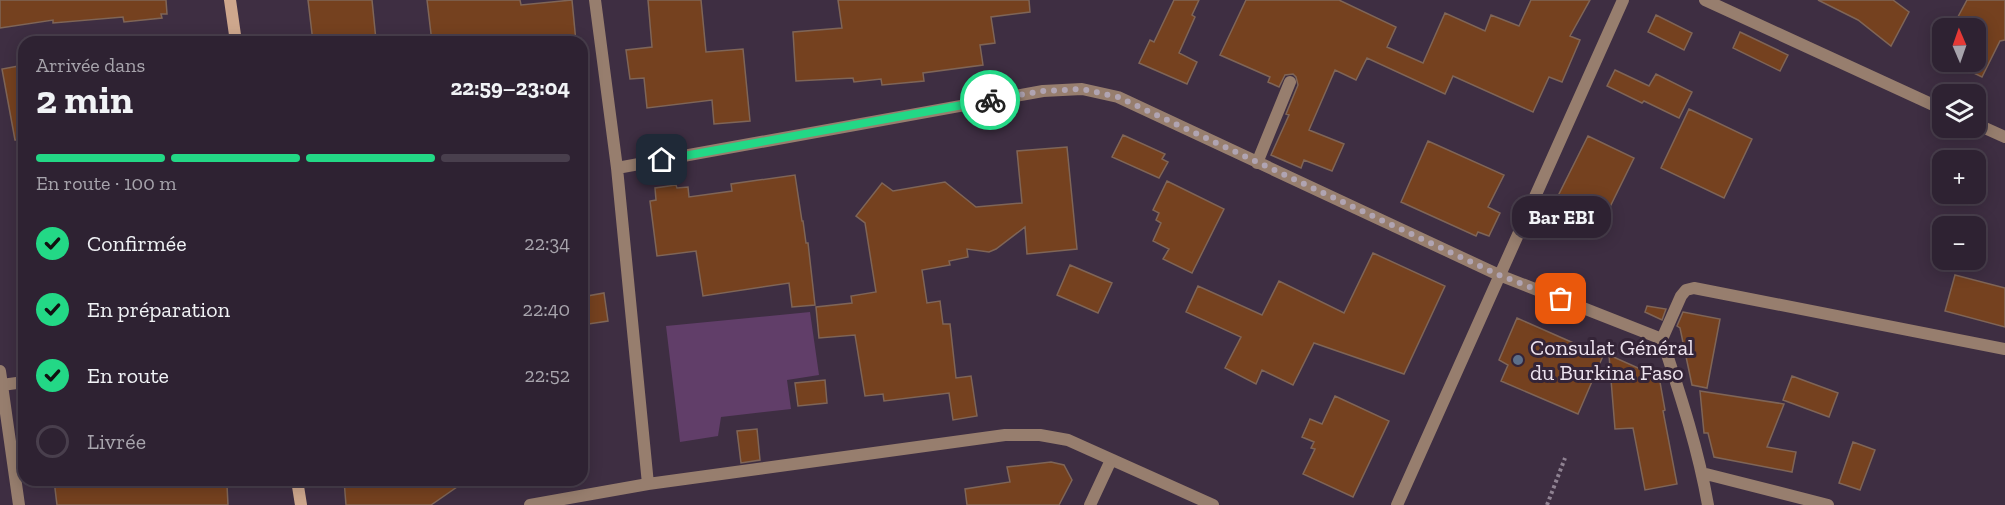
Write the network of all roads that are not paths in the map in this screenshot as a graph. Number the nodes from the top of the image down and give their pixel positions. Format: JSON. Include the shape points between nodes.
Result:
{"nodes":[{"id":1,"x":230,"y":0,"type":"edge"},
{"id":2,"x":596,"y":0,"type":"edge"},
{"id":3,"x":1623,"y":0,"type":"edge"},
{"id":4,"x":1705,"y":0,"type":"edge"},
{"id":5,"x":235,"y":36,"type":"edge"},
{"id":6,"x":1290,"y":82,"type":"dead end"},
{"id":7,"x":1932,"y":104,"type":"edge"},
{"id":8,"x":1986,"y":128,"type":"edge"},
{"id":9,"x":2005,"y":137,"type":"edge"},
{"id":10,"x":1257,"y":163,"type":"junction"},
{"id":11,"x":617,"y":168,"type":"junction"},
{"id":12,"x":1499,"y":275,"type":"junction"},
{"id":13,"x":1662,"y":339,"type":"junction"},
{"id":14,"x":2005,"y":349,"type":"edge"},
{"id":15,"x":0,"y":371,"type":"edge"},
{"id":16,"x":18,"y":383,"type":"edge"},
{"id":17,"x":2,"y":385,"type":"junction"},
{"id":18,"x":1111,"y":460,"type":"junction"},
{"id":19,"x":1702,"y":473,"type":"junction"},
{"id":20,"x":648,"y":484,"type":"junction"},
{"id":21,"x":298,"y":486,"type":"edge"},
{"id":22,"x":19,"y":505,"type":"edge"},
{"id":23,"x":301,"y":505,"type":"edge"},
{"id":24,"x":530,"y":505,"type":"edge"},
{"id":25,"x":1090,"y":505,"type":"edge"},
{"id":26,"x":1213,"y":505,"type":"edge"},
{"id":27,"x":1397,"y":505,"type":"edge"},
{"id":28,"x":1708,"y":505,"type":"edge"},
{"id":29,"x":1828,"y":505,"type":"edge"}],
"edges":[{"from":1,"to":5,"type":"main road"},
{"from":2,"to":11,"type":"street"},
{"from":3,"to":12,"type":"street"},
{"from":4,"to":7,"type":"street"},
{"from":6,"to":10,"type":"street"},
{"from":8,"to":9,"type":"street"},
{"from":10,"to":11,"type":"street","via":[[1118,97],[1082,89],[1043,91]]},
{"from":10,"to":12,"type":"street"},
{"from":11,"to":20,"type":"street"},
{"from":12,"to":13,"type":"street"},
{"from":12,"to":27,"type":"street"},
{"from":13,"to":14,"type":"street","via":[[1681,296],[1694,288]]},
{"from":13,"to":19,"type":"street"},
{"from":15,"to":17,"type":"street"},
{"from":16,"to":17,"type":"street"},
{"from":17,"to":22,"type":"street"},
{"from":18,"to":20,"type":"street","via":[[1068,440],[1005,435]]},
{"from":18,"to":25,"type":"street"},
{"from":18,"to":26,"type":"street"},
{"from":19,"to":28,"type":"street"},
{"from":19,"to":29,"type":"street"},
{"from":20,"to":24,"type":"street"},
{"from":21,"to":23,"type":"main road"}]}
